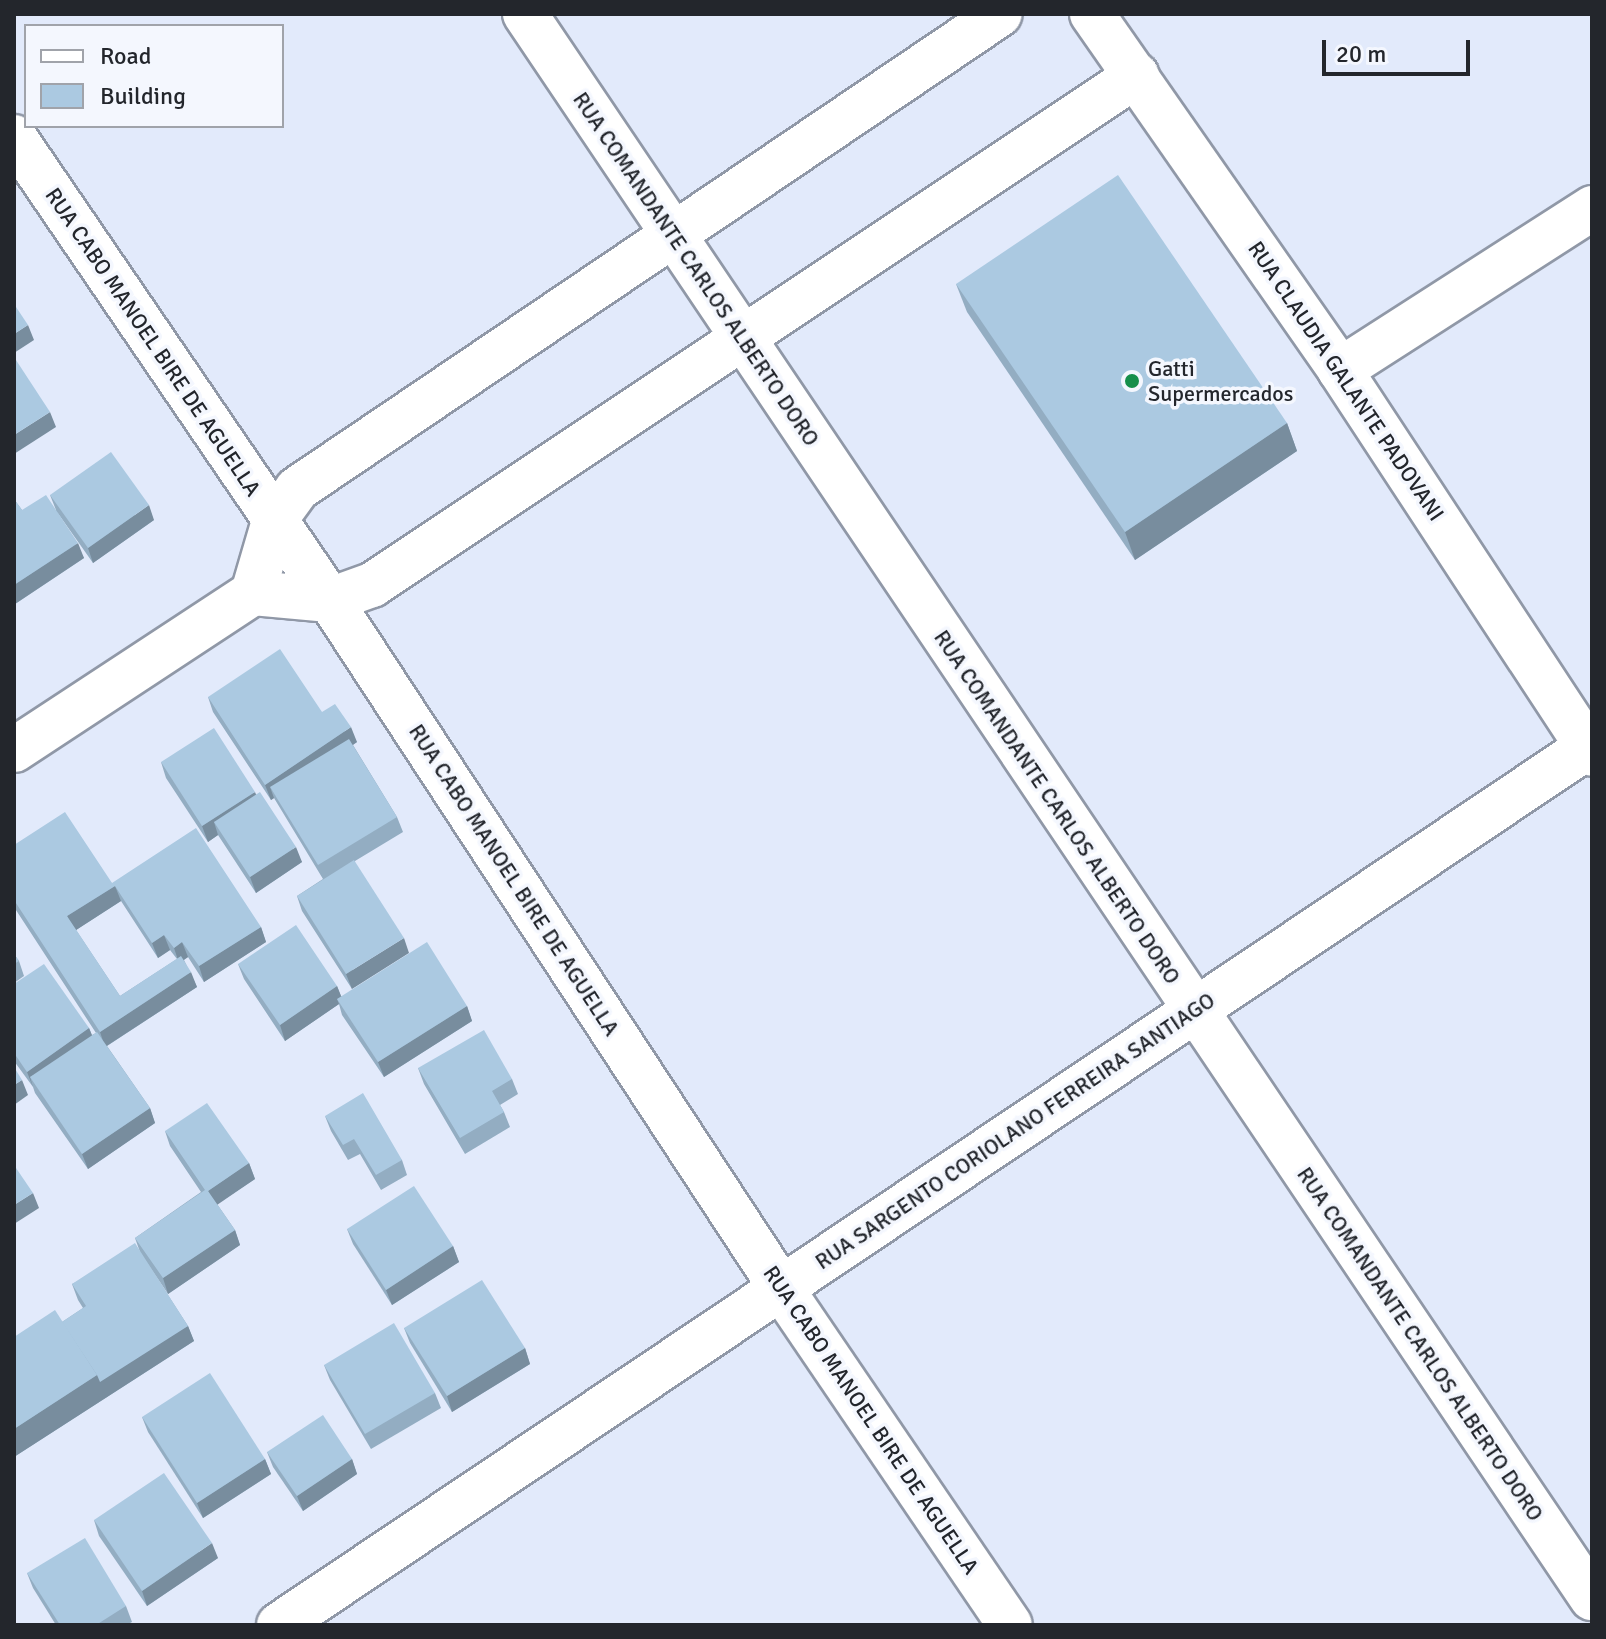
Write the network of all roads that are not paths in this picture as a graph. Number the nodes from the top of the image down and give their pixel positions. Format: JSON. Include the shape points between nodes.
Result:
{"nodes":[{"id":1,"x":525,"y":14,"type":"edge"},
{"id":2,"x":1000,"y":14,"type":"edge"},
{"id":3,"x":1092,"y":14,"type":"edge"},
{"id":4,"x":1137,"y":75,"type":"junction"},
{"id":5,"x":14,"y":137,"type":"edge"},
{"id":6,"x":1592,"y":208,"type":"edge"},
{"id":7,"x":674,"y":237,"type":"junction"},
{"id":8,"x":740,"y":337,"type":"junction"},
{"id":9,"x":1340,"y":370,"type":"junction"},
{"id":10,"x":274,"y":521,"type":"junction"},
{"id":11,"x":253,"y":593,"type":"junction"},
{"id":12,"x":330,"y":600,"type":"junction"},
{"id":13,"x":1590,"y":748,"type":"edge"},
{"id":14,"x":14,"y":750,"type":"edge"},
{"id":15,"x":1194,"y":1010,"type":"junction"},
{"id":16,"x":781,"y":1288,"type":"junction"},
{"id":17,"x":1592,"y":1598,"type":"edge"},
{"id":18,"x":279,"y":1625,"type":"edge"},
{"id":19,"x":1010,"y":1625,"type":"edge"}],
"edges":[{"from":1,"to":7,"type":"street","name":"RUA COMANDANTE CARLOS ALBERTO DORO"},
{"from":2,"to":7,"type":"street"},
{"from":3,"to":4,"type":"street","name":"RUA CLAUDIA GALANTE PADOVANI"},
{"from":4,"to":8,"type":"street"},
{"from":4,"to":9,"type":"street","name":"RUA CLAUDIA GALANTE PADOVANI"},
{"from":5,"to":10,"type":"street","name":"RUA CABO MANOEL BIRE DE AGUELLA"},
{"from":6,"to":9,"type":"street"},
{"from":7,"to":8,"type":"street","name":"RUA COMANDANTE CARLOS ALBERTO DORO"},
{"from":7,"to":10,"type":"street","via":[[297,489]]},
{"from":8,"to":12,"type":"street","via":[[372,585]]},
{"from":8,"to":15,"type":"street","name":"RUA COMANDANTE CARLOS ALBERTO DORO"},
{"from":9,"to":13,"type":"street","name":"RUA CLAUDIA GALANTE PADOVANI"},
{"from":10,"to":11,"type":"street"},
{"from":10,"to":12,"type":"street","name":"RUA CABO MANOEL BIRE DE AGUELLA"},
{"from":11,"to":12,"type":"street"},
{"from":11,"to":14,"type":"street"},
{"from":12,"to":16,"type":"street","name":"RUA CABO MANOEL BIRE DE AGUELLA"},
{"from":13,"to":15,"type":"street","name":"RUA SARGENTO CORIOLANO FERREIRA SANTIAGO"},
{"from":15,"to":16,"type":"street","name":"RUA SARGENTO CORIOLANO FERREIRA SANTIAGO"},
{"from":15,"to":17,"type":"street","name":"RUA COMANDANTE CARLOS ALBERTO DORO"},
{"from":16,"to":18,"type":"street","name":"RUA SARGENTO CORIOLANO FERREIRA SANTIAGO"},
{"from":16,"to":19,"type":"street","name":"RUA CABO MANOEL BIRE DE AGUELLA"}]}
